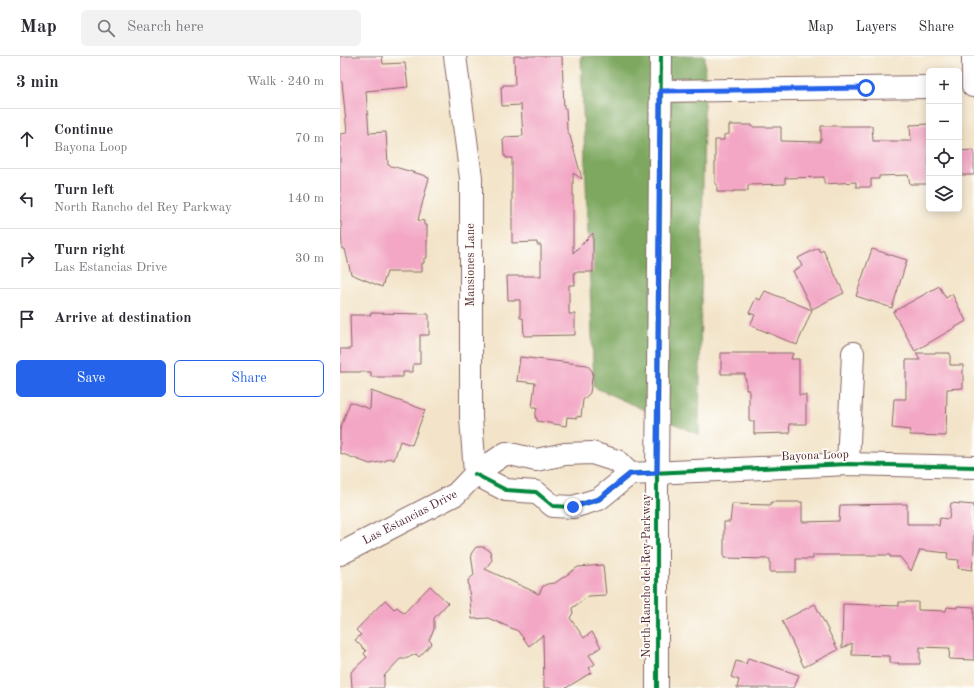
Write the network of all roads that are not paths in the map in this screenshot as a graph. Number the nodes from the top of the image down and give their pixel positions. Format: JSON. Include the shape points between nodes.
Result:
{"nodes":[{"id":1,"x":455,"y":56,"type":"edge"},
{"id":2,"x":661,"y":56,"type":"edge"},
{"id":3,"x":973,"y":56,"type":"edge"},
{"id":4,"x":969,"y":86,"type":"edge"},
{"id":5,"x":926,"y":87,"type":"edge"},
{"id":6,"x":660,"y":91,"type":"junction"},
{"id":7,"x":853,"y":353,"type":"dead end"},
{"id":8,"x":536,"y":460,"type":"junction"},
{"id":9,"x":848,"y":464,"type":"junction"},
{"id":10,"x":974,"y":467,"type":"edge"},
{"id":11,"x":657,"y":473,"type":"junction"},
{"id":12,"x":475,"y":474,"type":"junction"},
{"id":13,"x":630,"y":474,"type":"junction"},
{"id":14,"x":536,"y":492,"type":"junction"},
{"id":15,"x":340,"y":554,"type":"edge"},
{"id":16,"x":657,"y":688,"type":"edge"}],
"edges":[{"from":1,"to":12,"type":"street","name":"Mansiones Lane","via":[[472,178],[471,418]]},
{"from":2,"to":6,"type":"street","name":"North Rancho del Rey Parkway"},
{"from":3,"to":4,"type":"street"},
{"from":5,"to":6,"type":"street"},
{"from":6,"to":11,"type":"street","name":"North Rancho del Rey Parkway"},
{"from":7,"to":9,"type":"street"},
{"from":8,"to":12,"type":"street","name":"Las Estancias Drive","via":[[506,453]]},
{"from":8,"to":13,"type":"street","name":"Las Estancias Drive","via":[[565,454],[592,453],[617,461]]},
{"from":8,"to":14,"type":"street"},
{"from":9,"to":10,"type":"street","name":"Bayona Loop"},
{"from":9,"to":11,"type":"street","name":"Bayona Loop"},
{"from":11,"to":13,"type":"street"},
{"from":11,"to":16,"type":"street","name":"North Rancho del Rey Parkway"},
{"from":12,"to":14,"type":"street","via":[[506,490]]},
{"from":12,"to":15,"type":"street","name":"Las Estancias Drive","via":[[456,494]]},
{"from":13,"to":14,"type":"street","via":[[599,499],[573,507],[553,506]]}]}
